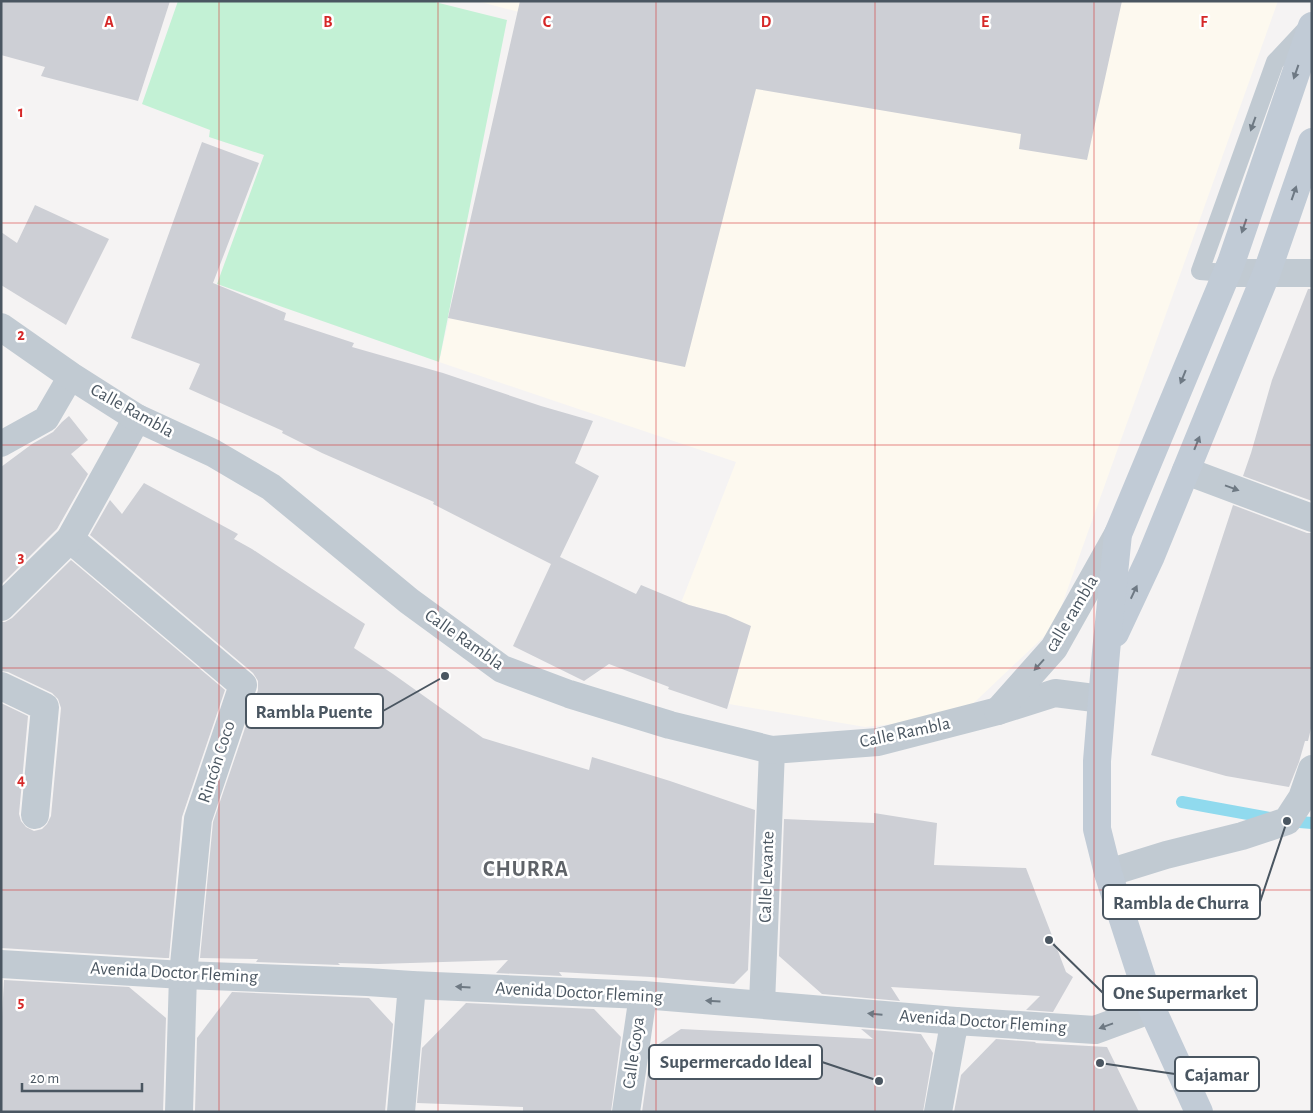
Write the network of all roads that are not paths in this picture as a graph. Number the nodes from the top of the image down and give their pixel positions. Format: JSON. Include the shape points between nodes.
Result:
{"nodes":[{"id":1,"x":1312,"y":25,"type":"edge"},
{"id":2,"x":1312,"y":142,"type":"edge"},
{"id":3,"x":1267,"y":272,"type":"junction"},
{"id":4,"x":1226,"y":273,"type":"junction"},
{"id":5,"x":1312,"y":273,"type":"edge"},
{"id":6,"x":1,"y":327,"type":"edge"},
{"id":7,"x":71,"y":376,"type":"junction"},
{"id":8,"x":137,"y":418,"type":"junction"},
{"id":9,"x":1,"y":444,"type":"edge"},
{"id":10,"x":1186,"y":471,"type":"junction"},
{"id":11,"x":1312,"y":518,"type":"edge"},
{"id":12,"x":1118,"y":534,"type":"junction"},
{"id":13,"x":70,"y":539,"type":"junction"},
{"id":14,"x":1,"y":607,"type":"edge"},
{"id":15,"x":1106,"y":652,"type":"junction"},
{"id":16,"x":1,"y":686,"type":"edge"},
{"id":17,"x":1102,"y":699,"type":"junction"},
{"id":18,"x":998,"y":711,"type":"junction"},
{"id":19,"x":772,"y":750,"type":"junction"},
{"id":20,"x":1312,"y":769,"type":"edge"},
{"id":21,"x":35,"y":814,"type":"dead end"},
{"id":22,"x":1108,"y":873,"type":"junction"},
{"id":23,"x":1,"y":964,"type":"edge"},
{"id":24,"x":183,"y":975,"type":"junction"},
{"id":25,"x":412,"y":985,"type":"junction"},
{"id":26,"x":642,"y":995,"type":"junction"},
{"id":27,"x":762,"y":1004,"type":"junction"},
{"id":28,"x":1152,"y":1010,"type":"junction"},
{"id":29,"x":956,"y":1021,"type":"junction"},
{"id":30,"x":180,"y":1112,"type":"edge"},
{"id":31,"x":401,"y":1112,"type":"edge"},
{"id":32,"x":626,"y":1112,"type":"edge"},
{"id":33,"x":938,"y":1112,"type":"edge"},
{"id":34,"x":1200,"y":1112,"type":"edge"}],
"edges":[{"from":1,"to":4,"type":"main road","one_way":true},
{"from":3,"to":2,"type":"main road","one_way":true},
{"from":3,"to":4,"type":"street"},
{"from":3,"to":5,"type":"street"},
{"from":10,"to":3,"type":"main road","one_way":true},
{"from":4,"to":12,"type":"main road","one_way":true},
{"from":6,"to":7,"type":"street","name":"Calle Rambla"},
{"from":7,"to":8,"type":"street","name":"Calle Rambla"},
{"from":7,"to":9,"type":"street","via":[[46,418]]},
{"from":8,"to":13,"type":"street"},
{"from":8,"to":19,"type":"street","name":"Calle Rambla","via":[[213,453],[271,487],[409,601],[502,669],[569,694],[670,725]]},
{"from":10,"to":11,"type":"street","one_way":true},
{"from":15,"to":10,"type":"main road","one_way":true},
{"from":12,"to":15,"type":"main road"},
{"from":12,"to":18,"type":"street","name":"calle rambla","one_way":true,"via":[[1054,648]]},
{"from":13,"to":14,"type":"street"},
{"from":13,"to":24,"type":"street","name":"Rincón Coco","via":[[243,685],[198,819]]},
{"from":15,"to":17,"type":"main road"},
{"from":16,"to":21,"type":"street","via":[[45,707]]},
{"from":17,"to":18,"type":"street","name":"Calle Rambla","via":[[1055,694]]},
{"from":17,"to":22,"type":"main road","via":[[1096,761],[1097,829]]},
{"from":18,"to":19,"type":"street","name":"Calle Rambla","via":[[878,742]]},
{"from":19,"to":27,"type":"street","name":"Calle Levante"},
{"from":20,"to":22,"type":"street","via":[[1302,798],[1287,821]]},
{"from":22,"to":28,"type":"main road"},
{"from":23,"to":24,"type":"street","name":"Avenida Doctor Fleming"},
{"from":24,"to":25,"type":"street","name":"Avenida Doctor Fleming"},
{"from":24,"to":30,"type":"street"},
{"from":26,"to":25,"type":"street","name":"Avenida Doctor Fleming","one_way":true},
{"from":25,"to":31,"type":"street"},
{"from":27,"to":26,"type":"street","name":"Avenida Doctor Fleming","one_way":true},
{"from":26,"to":32,"type":"street","name":"Calle Goya"},
{"from":29,"to":27,"type":"street","name":"Avenida Doctor Fleming","one_way":true},
{"from":28,"to":29,"type":"street","name":"Avenida Doctor Fleming","one_way":true,"via":[[1095,1030]]},
{"from":28,"to":34,"type":"main road"},
{"from":29,"to":33,"type":"street"}]}
